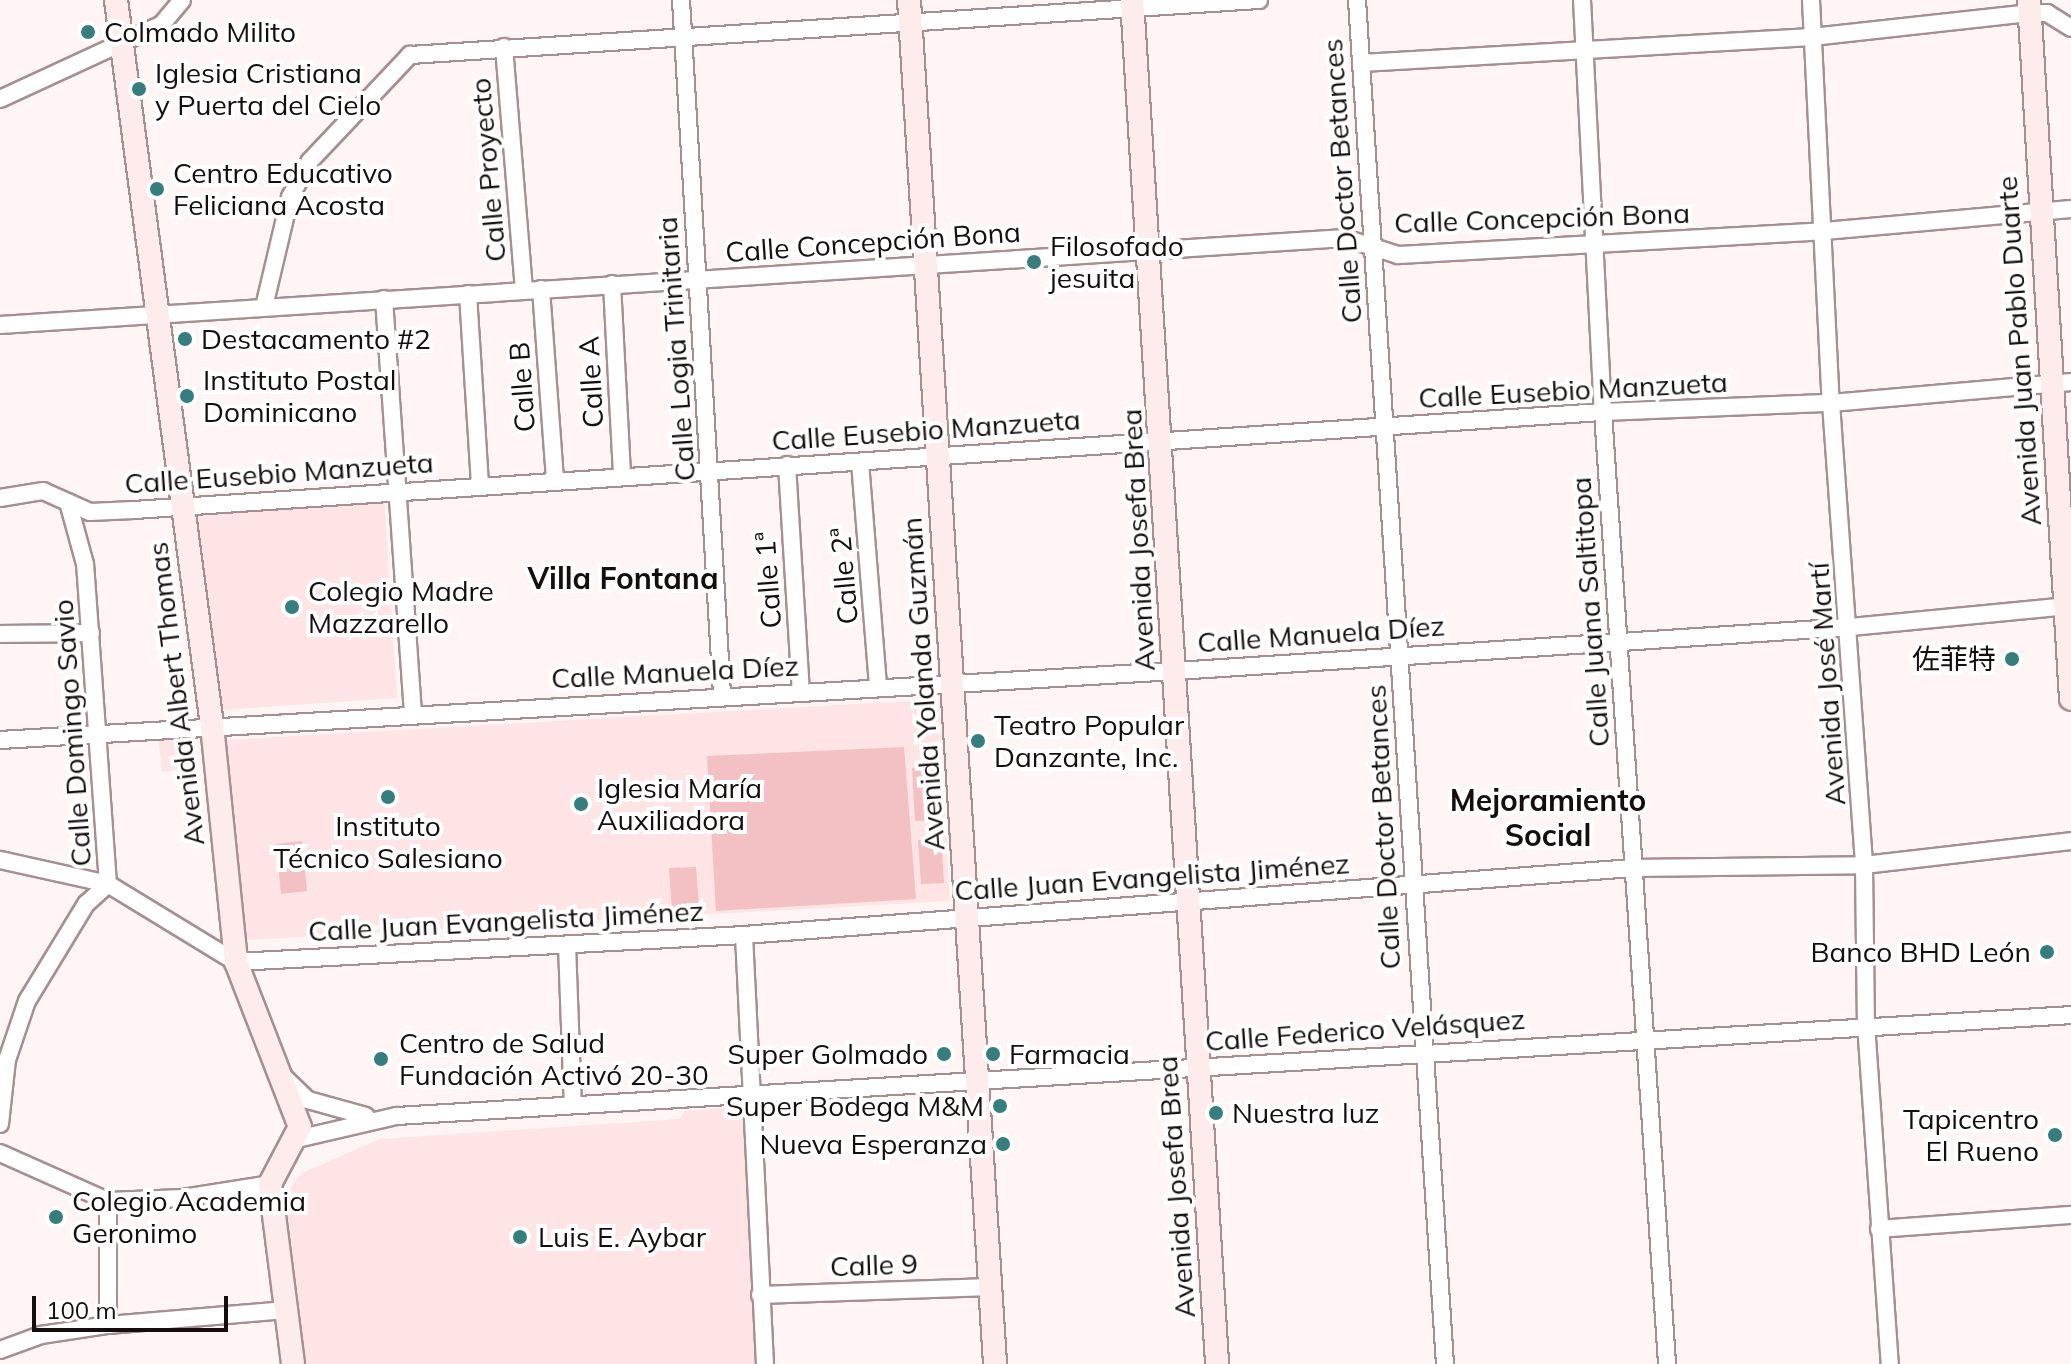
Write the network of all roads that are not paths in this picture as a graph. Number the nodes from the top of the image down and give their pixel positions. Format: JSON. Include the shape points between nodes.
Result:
{"nodes":[{"id":1,"x":116,"y":0,"type":"edge"},
{"id":2,"x":182,"y":0,"type":"edge"},
{"id":3,"x":681,"y":0,"type":"edge"},
{"id":4,"x":1259,"y":0,"type":"edge"},
{"id":5,"x":1357,"y":0,"type":"edge"},
{"id":6,"x":1582,"y":0,"type":"edge"},
{"id":7,"x":1811,"y":0,"type":"edge"},
{"id":8,"x":1133,"y":5,"type":"edge"},
{"id":9,"x":2029,"y":7,"type":"edge"},
{"id":10,"x":910,"y":11,"type":"edge"},
{"id":11,"x":2071,"y":28,"type":"edge"},
{"id":12,"x":683,"y":36,"type":"junction"},
{"id":13,"x":1812,"y":37,"type":"junction"},
{"id":14,"x":120,"y":46,"type":"junction"},
{"id":15,"x":504,"y":47,"type":"junction"},
{"id":16,"x":1584,"y":51,"type":"junction"},
{"id":17,"x":1361,"y":63,"type":"junction"},
{"id":18,"x":0,"y":99,"type":"edge"},
{"id":19,"x":2071,"y":209,"type":"edge"},
{"id":20,"x":2040,"y":211,"type":"junction"},
{"id":21,"x":1824,"y":231,"type":"junction"},
{"id":22,"x":1595,"y":244,"type":"junction"},
{"id":23,"x":1374,"y":247,"type":"junction"},
{"id":24,"x":1150,"y":251,"type":"junction"},
{"id":25,"x":924,"y":265,"type":"junction"},
{"id":26,"x":697,"y":279,"type":"junction"},
{"id":27,"x":612,"y":284,"type":"junction"},
{"id":28,"x":533,"y":290,"type":"junction"},
{"id":29,"x":468,"y":294,"type":"junction"},
{"id":30,"x":384,"y":299,"type":"junction"},
{"id":31,"x":264,"y":307,"type":"junction"},
{"id":32,"x":155,"y":315,"type":"junction"},
{"id":33,"x":0,"y":325,"type":"edge"},
{"id":34,"x":2061,"y":382,"type":"edge"},
{"id":35,"x":1831,"y":403,"type":"junction"},
{"id":36,"x":1603,"y":412,"type":"junction"},
{"id":37,"x":1385,"y":426,"type":"junction"},
{"id":38,"x":1162,"y":441,"type":"junction"},
{"id":39,"x":937,"y":455,"type":"junction"},
{"id":40,"x":860,"y":462,"type":"junction"},
{"id":41,"x":787,"y":465,"type":"junction"},
{"id":42,"x":710,"y":470,"type":"junction"},
{"id":43,"x":622,"y":476,"type":"junction"},
{"id":44,"x":555,"y":480,"type":"junction"},
{"id":45,"x":480,"y":485,"type":"junction"},
{"id":46,"x":399,"y":491,"type":"junction"},
{"id":47,"x":0,"y":498,"type":"edge"},
{"id":48,"x":68,"y":502,"type":"junction"},
{"id":49,"x":184,"y":507,"type":"junction"},
{"id":50,"x":2068,"y":606,"type":"edge"},
{"id":51,"x":1851,"y":627,"type":"junction"},
{"id":52,"x":91,"y":633,"type":"junction"},
{"id":53,"x":0,"y":634,"type":"edge"},
{"id":54,"x":1619,"y":641,"type":"junction"},
{"id":55,"x":1399,"y":654,"type":"junction"},
{"id":56,"x":1176,"y":671,"type":"junction"},
{"id":57,"x":954,"y":683,"type":"junction"},
{"id":58,"x":878,"y":686,"type":"junction"},
{"id":59,"x":801,"y":691,"type":"junction"},
{"id":60,"x":722,"y":695,"type":"junction"},
{"id":61,"x":2071,"y":699,"type":"edge"},
{"id":62,"x":413,"y":713,"type":"junction"},
{"id":63,"x":212,"y":725,"type":"junction"},
{"id":64,"x":97,"y":731,"type":"junction"},
{"id":65,"x":0,"y":740,"type":"edge"},
{"id":66,"x":2071,"y":841,"type":"edge"},
{"id":67,"x":0,"y":860,"type":"edge"},
{"id":68,"x":1864,"y":865,"type":"junction"},
{"id":69,"x":1632,"y":868,"type":"junction"},
{"id":70,"x":108,"y":884,"type":"junction"},
{"id":71,"x":1411,"y":885,"type":"junction"},
{"id":72,"x":1189,"y":902,"type":"junction"},
{"id":73,"x":970,"y":915,"type":"junction"},
{"id":74,"x":744,"y":935,"type":"junction"},
{"id":75,"x":567,"y":945,"type":"junction"},
{"id":76,"x":236,"y":962,"type":"junction"},
{"id":77,"x":2071,"y":1015,"type":"edge"},
{"id":78,"x":1866,"y":1024,"type":"junction"},
{"id":79,"x":1643,"y":1038,"type":"junction"},
{"id":80,"x":1424,"y":1054,"type":"junction"},
{"id":81,"x":1198,"y":1067,"type":"junction"},
{"id":82,"x":279,"y":1070,"type":"junction"},
{"id":83,"x":976,"y":1080,"type":"junction"},
{"id":84,"x":750,"y":1093,"type":"junction"},
{"id":85,"x":573,"y":1105,"type":"junction"},
{"id":86,"x":375,"y":1118,"type":"junction"},
{"id":87,"x":0,"y":1124,"type":"edge"},
{"id":88,"x":297,"y":1139,"type":"junction"},
{"id":89,"x":0,"y":1153,"type":"edge"},
{"id":90,"x":270,"y":1184,"type":"junction"},
{"id":91,"x":108,"y":1201,"type":"junction"},
{"id":92,"x":2071,"y":1215,"type":"edge"},
{"id":93,"x":1879,"y":1229,"type":"junction"},
{"id":94,"x":990,"y":1287,"type":"junction"},
{"id":95,"x":760,"y":1295,"type":"junction"},
{"id":96,"x":286,"y":1310,"type":"junction"},
{"id":97,"x":108,"y":1325,"type":"junction"},
{"id":98,"x":0,"y":1350,"type":"edge"},
{"id":99,"x":293,"y":1364,"type":"edge"},
{"id":100,"x":765,"y":1364,"type":"edge"},
{"id":101,"x":995,"y":1364,"type":"edge"},
{"id":102,"x":1217,"y":1364,"type":"edge"},
{"id":103,"x":1445,"y":1364,"type":"edge"},
{"id":104,"x":1667,"y":1364,"type":"edge"},
{"id":105,"x":1890,"y":1364,"type":"edge"}],
"edges":[{"from":1,"to":14,"type":"main road","name":"Avenida Albert Thomas"},
{"from":2,"to":14,"type":"street","via":[[162,24]]},
{"from":3,"to":12,"type":"street","name":"Calle Logia Trinitaria"},
{"from":4,"to":8,"type":"street"},
{"from":5,"to":17,"type":"street","name":"Calle Doctor Betances"},
{"from":6,"to":16,"type":"street","name":"Calle Juana Saltitopa"},
{"from":7,"to":13,"type":"street","name":"Avenida José Martí"},
{"from":8,"to":10,"type":"street"},
{"from":8,"to":24,"type":"main road","name":"Avenida Josefa Brea"},
{"from":9,"to":11,"type":"street"},
{"from":9,"to":13,"type":"street"},
{"from":9,"to":20,"type":"main road","name":"Avenida Juan Pablo Duarte"},
{"from":10,"to":12,"type":"street"},
{"from":10,"to":25,"type":"main road","name":"Avenida Yolanda Guzmán"},
{"from":12,"to":15,"type":"street"},
{"from":12,"to":26,"type":"street","name":"Calle Logia Trinitaria"},
{"from":13,"to":16,"type":"street"},
{"from":13,"to":21,"type":"street","name":"Avenida José Martí"},
{"from":14,"to":18,"type":"street"},
{"from":14,"to":32,"type":"main road","name":"Avenida Albert Thomas"},
{"from":15,"to":28,"type":"street","name":"Calle Proyecto"},
{"from":15,"to":31,"type":"street","via":[[410,55],[396,67],[310,161],[290,197]]},
{"from":16,"to":17,"type":"street"},
{"from":16,"to":22,"type":"street","name":"Calle Juana Saltitopa"},
{"from":17,"to":23,"type":"street","name":"Calle Doctor Betances"},
{"from":19,"to":20,"type":"street","name":"Calle Concepción Bona"},
{"from":20,"to":21,"type":"street","name":"Calle Concepción Bona"},
{"from":20,"to":34,"type":"main road","name":"Avenida Juan Pablo Duarte"},
{"from":21,"to":22,"type":"street","name":"Calle Concepción Bona"},
{"from":21,"to":35,"type":"street","name":"Avenida José Martí"},
{"from":22,"to":23,"type":"street","name":"Calle Concepción Bona","via":[[1398,255]]},
{"from":22,"to":36,"type":"street","name":"Calle Juana Saltitopa"},
{"from":23,"to":24,"type":"street","name":"Calle Concepción Bona","via":[[1345,238]]},
{"from":23,"to":37,"type":"street","name":"Calle Doctor Betances"},
{"from":24,"to":25,"type":"street","name":"Calle Concepción Bona"},
{"from":24,"to":38,"type":"main road","name":"Avenida Josefa Brea"},
{"from":25,"to":26,"type":"street","name":"Calle Concepción Bona"},
{"from":25,"to":39,"type":"main road","name":"Avenida Yolanda Guzmán"},
{"from":26,"to":27,"type":"street","name":"Calle Concepción Bona"},
{"from":26,"to":42,"type":"street","name":"Calle Logia Trinitaria"},
{"from":27,"to":28,"type":"street","name":"Calle Concepción Bona"},
{"from":27,"to":43,"type":"street","name":"Calle A"},
{"from":28,"to":29,"type":"street","name":"Calle Concepción Bona"},
{"from":28,"to":44,"type":"street","name":"Calle B"},
{"from":29,"to":30,"type":"street","name":"Calle Concepción Bona"},
{"from":29,"to":45,"type":"street"},
{"from":30,"to":31,"type":"street","name":"Calle Concepción Bona"},
{"from":30,"to":46,"type":"street"},
{"from":31,"to":32,"type":"street","name":"Calle Concepción Bona"},
{"from":32,"to":33,"type":"street","name":"Calle Concepción Bona"},
{"from":32,"to":49,"type":"main road","name":"Avenida Albert Thomas"},
{"from":34,"to":35,"type":"street","name":"Calle Eusebio Manzueta"},
{"from":34,"to":50,"type":"main road","name":"Avenida Juan Pablo Duarte"},
{"from":35,"to":36,"type":"street","name":"Calle Eusebio Manzueta"},
{"from":35,"to":51,"type":"street","name":"Avenida José Martí"},
{"from":36,"to":37,"type":"street","name":"Calle Eusebio Manzueta"},
{"from":36,"to":54,"type":"street","name":"Calle Juana Saltitopa"},
{"from":37,"to":38,"type":"street","name":"Calle Eusebio Manzueta"},
{"from":37,"to":55,"type":"street","name":"Calle Doctor Betances"},
{"from":38,"to":39,"type":"street","name":"Calle Eusebio Manzueta"},
{"from":38,"to":56,"type":"main road","name":"Avenida Josefa Brea"},
{"from":39,"to":40,"type":"street","name":"Calle Eusebio Manzueta"},
{"from":39,"to":57,"type":"main road","name":"Avenida Yolanda Guzmán"},
{"from":40,"to":41,"type":"street","name":"Calle Eusebio Manzueta"},
{"from":40,"to":58,"type":"street","name":"Calle 2ª"},
{"from":41,"to":42,"type":"street","name":"Calle Eusebio Manzueta"},
{"from":41,"to":59,"type":"street","name":"Calle 1ª"},
{"from":42,"to":43,"type":"street","name":"Calle Eusebio Manzueta"},
{"from":42,"to":60,"type":"street","name":"Calle Logia Trinitaria"},
{"from":43,"to":44,"type":"street","name":"Calle Eusebio Manzueta"},
{"from":44,"to":45,"type":"street","name":"Calle Eusebio Manzueta"},
{"from":45,"to":46,"type":"street","name":"Calle Eusebio Manzueta"},
{"from":46,"to":49,"type":"street","name":"Calle Eusebio Manzueta"},
{"from":46,"to":62,"type":"street"},
{"from":47,"to":48,"type":"street","name":"Calle Eusebio Manzueta","via":[[43,491]]},
{"from":48,"to":49,"type":"street","name":"Calle Eusebio Manzueta","via":[[90,512]]},
{"from":48,"to":52,"type":"street","name":"Calle Domingo Savio","via":[[85,564]]},
{"from":49,"to":63,"type":"main road","name":"Avenida Albert Thomas"},
{"from":50,"to":51,"type":"street","name":"Calle Manuela Díez"},
{"from":50,"to":61,"type":"main road","name":"Avenida Juan Pablo Duarte"},
{"from":51,"to":54,"type":"street","name":"Calle Manuela Díez"},
{"from":51,"to":68,"type":"street","name":"Avenida José Martí"},
{"from":52,"to":53,"type":"street"},
{"from":52,"to":64,"type":"street","name":"Calle Domingo Savio"},
{"from":54,"to":55,"type":"street","name":"Calle Manuela Díez"},
{"from":54,"to":69,"type":"street","name":"Calle Juana Saltitopa"},
{"from":55,"to":56,"type":"street","name":"Calle Manuela Díez"},
{"from":55,"to":71,"type":"street","name":"Calle Doctor Betances"},
{"from":56,"to":57,"type":"street","name":"Calle Manuela Díez"},
{"from":56,"to":72,"type":"main road","name":"Avenida Josefa Brea"},
{"from":57,"to":58,"type":"street","name":"Calle Manuela Díez"},
{"from":57,"to":73,"type":"main road","name":"Avenida Yolanda Guzmán"},
{"from":58,"to":59,"type":"street","name":"Calle Manuela Díez"},
{"from":59,"to":60,"type":"street","name":"Calle Manuela Díez"},
{"from":60,"to":62,"type":"street","name":"Calle Manuela Díez"},
{"from":62,"to":63,"type":"street","name":"Calle Manuela Díez"},
{"from":63,"to":64,"type":"street","name":"Calle Manuela Díez"},
{"from":63,"to":76,"type":"main road","name":"Avenida Albert Thomas"},
{"from":64,"to":65,"type":"street","name":"Calle Manuela Díez"},
{"from":64,"to":70,"type":"street","name":"Calle Domingo Savio"},
{"from":66,"to":68,"type":"street","name":"Calle Juan Evangelista Jiménez"},
{"from":67,"to":70,"type":"street"},
{"from":68,"to":69,"type":"street","name":"Calle Juan Evangelista Jiménez"},
{"from":68,"to":78,"type":"street","name":"Avenida José Martí"},
{"from":69,"to":71,"type":"street","name":"Calle Juan Evangelista Jiménez"},
{"from":69,"to":79,"type":"street","name":"Calle Juana Saltitopa"},
{"from":70,"to":76,"type":"street"},
{"from":70,"to":87,"type":"street","name":"Calle Domingo Savio","via":[[86,904],[27,1001],[7,1060]]},
{"from":71,"to":72,"type":"street","name":"Calle Juan Evangelista Jiménez"},
{"from":71,"to":80,"type":"street","name":"Calle Doctor Betances"},
{"from":72,"to":73,"type":"street","name":"Calle Juan Evangelista Jiménez"},
{"from":72,"to":81,"type":"main road","name":"Avenida Josefa Brea"},
{"from":73,"to":74,"type":"street","name":"Calle Juan Evangelista Jiménez"},
{"from":73,"to":83,"type":"main road","name":"Avenida Yolanda Guzmán"},
{"from":74,"to":75,"type":"street","name":"Calle Juan Evangelista Jiménez"},
{"from":74,"to":84,"type":"street"},
{"from":75,"to":76,"type":"street","name":"Calle Juan Evangelista Jiménez"},
{"from":75,"to":85,"type":"street"},
{"from":76,"to":82,"type":"main road","name":"Avenida Albert Thomas"},
{"from":77,"to":78,"type":"street","name":"Calle Federico Velásquez"},
{"from":78,"to":79,"type":"street","name":"Calle Federico Velásquez"},
{"from":78,"to":93,"type":"street","name":"Avenida José Martí"},
{"from":79,"to":80,"type":"street","name":"Calle Federico Velásquez"},
{"from":79,"to":104,"type":"street","name":"Calle Juana Saltitopa"},
{"from":80,"to":81,"type":"street","name":"Calle Federico Velásquez"},
{"from":80,"to":103,"type":"street","name":"Calle Doctor Betances"},
{"from":81,"to":83,"type":"street","name":"Calle Federico Velásquez"},
{"from":81,"to":102,"type":"main road","name":"Avenida Josefa Brea"},
{"from":82,"to":86,"type":"street","name":"Calle Federico Velásquez","via":[[308,1100]]},
{"from":82,"to":88,"type":"main road","name":"Avenida Albert Thomas","via":[[297,1111]]},
{"from":83,"to":84,"type":"street","name":"Calle Federico Velásquez"},
{"from":83,"to":94,"type":"main road","name":"Avenida Yolanda Guzmán"},
{"from":84,"to":85,"type":"street","name":"Calle Federico Velásquez"},
{"from":84,"to":95,"type":"street"},
{"from":85,"to":86,"type":"street","name":"Calle Federico Velásquez"},
{"from":86,"to":88,"type":"street","name":"Calle Federico Velásquez"},
{"from":88,"to":90,"type":"main road"},
{"from":89,"to":91,"type":"street"},
{"from":90,"to":91,"type":"street","via":[[171,1199]]},
{"from":90,"to":96,"type":"main road"},
{"from":91,"to":97,"type":"street"},
{"from":92,"to":93,"type":"street"},
{"from":93,"to":105,"type":"street","name":"Avenida José Martí"},
{"from":94,"to":95,"type":"street","name":"Calle 9"},
{"from":94,"to":101,"type":"main road","name":"Avenida Yolanda Guzmán"},
{"from":95,"to":100,"type":"street"},
{"from":96,"to":97,"type":"street"},
{"from":96,"to":99,"type":"main road"},
{"from":97,"to":98,"type":"street","via":[[41,1335]]}]}
